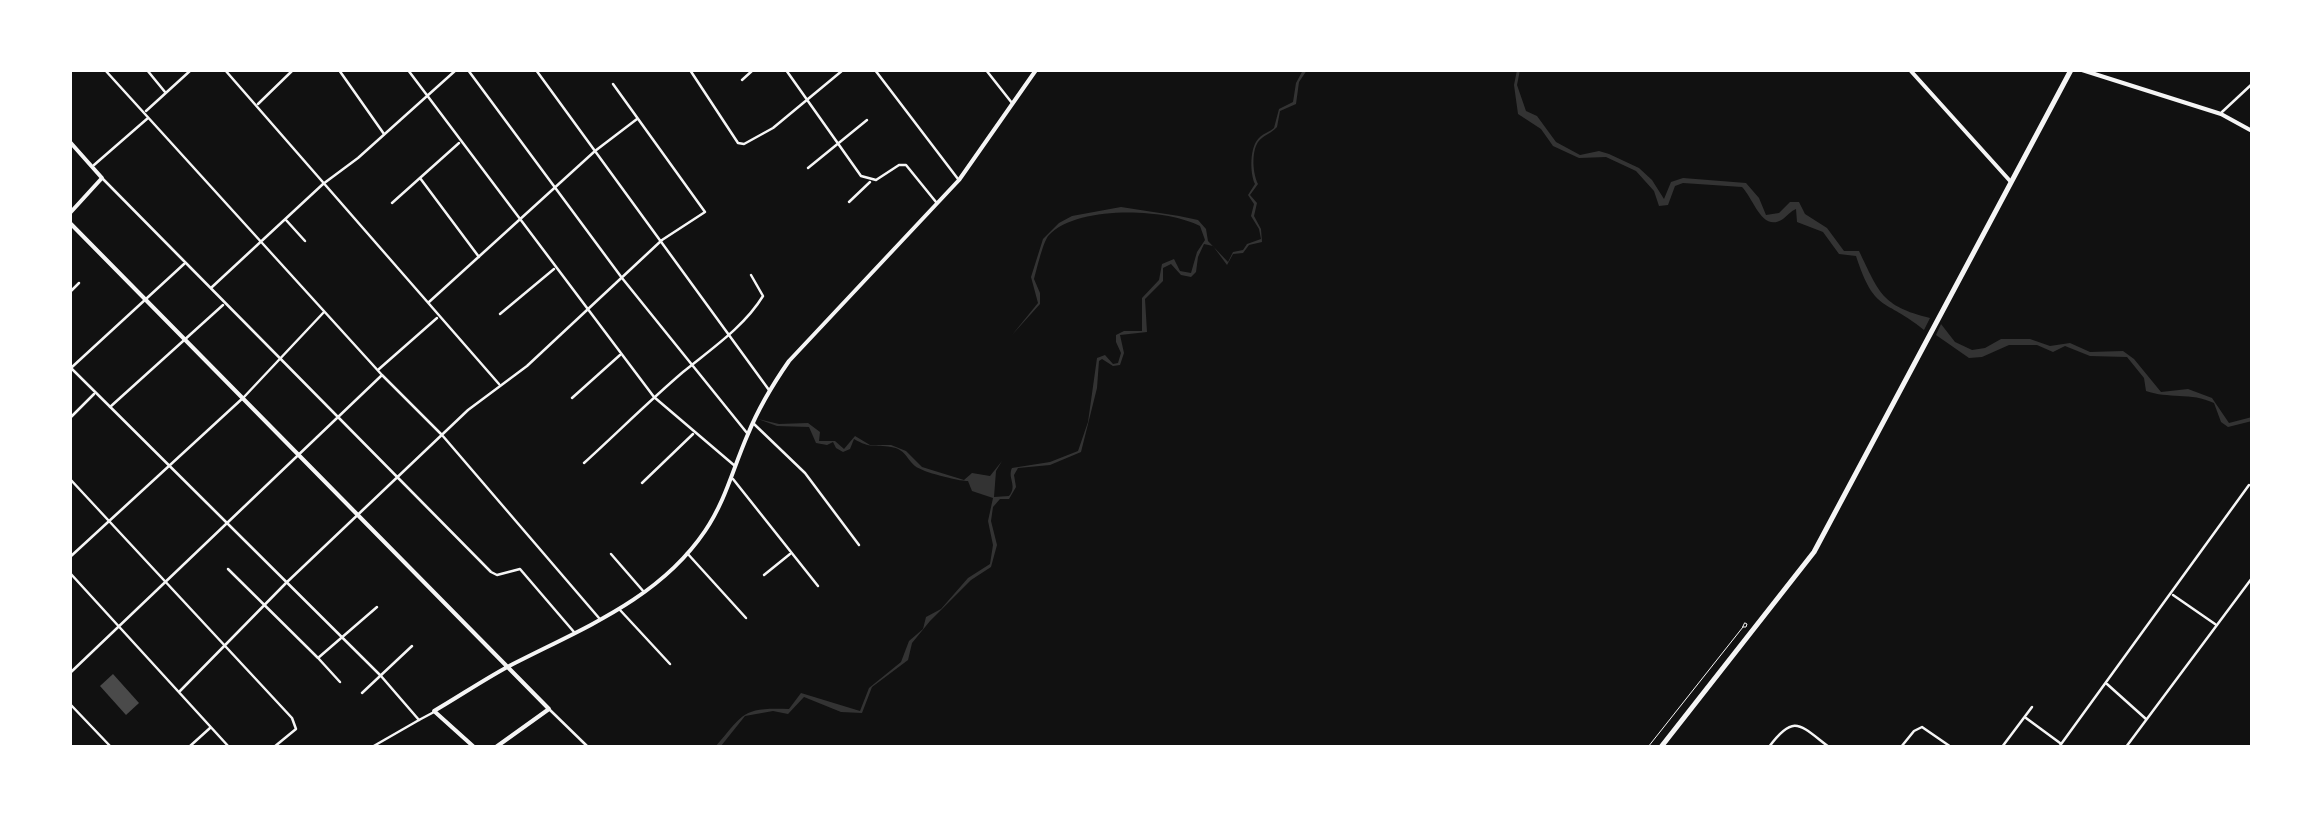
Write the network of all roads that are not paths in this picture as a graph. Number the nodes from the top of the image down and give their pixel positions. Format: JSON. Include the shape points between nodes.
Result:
{"nodes":[{"id":1,"x":105,"y":70,"type":"edge"},
{"id":2,"x":146,"y":70,"type":"edge"},
{"id":3,"x":192,"y":70,"type":"edge"},
{"id":4,"x":224,"y":70,"type":"edge"},
{"id":5,"x":294,"y":70,"type":"edge"},
{"id":6,"x":338,"y":70,"type":"edge"},
{"id":7,"x":408,"y":70,"type":"edge"},
{"id":8,"x":456,"y":70,"type":"edge"},
{"id":9,"x":468,"y":70,"type":"edge"},
{"id":10,"x":536,"y":70,"type":"edge"},
{"id":11,"x":690,"y":70,"type":"edge"},
{"id":12,"x":753,"y":70,"type":"edge"},
{"id":13,"x":786,"y":70,"type":"edge"},
{"id":14,"x":843,"y":70,"type":"edge"},
{"id":15,"x":875,"y":70,"type":"edge"},
{"id":16,"x":986,"y":70,"type":"edge"},
{"id":17,"x":1036,"y":70,"type":"edge"},
{"id":18,"x":1910,"y":70,"type":"edge"},
{"id":19,"x":2071,"y":70,"type":"edge"},
{"id":20,"x":2082,"y":70,"type":"edge"},
{"id":21,"x":742,"y":80,"type":"dead end"},
{"id":22,"x":613,"y":84,"type":"dead end"},
{"id":23,"x":2252,"y":84,"type":"edge"},
{"id":24,"x":166,"y":93,"type":"junction"},
{"id":25,"x":428,"y":96,"type":"junction"},
{"id":26,"x":806,"y":98,"type":"junction"},
{"id":27,"x":1013,"y":104,"type":"junction"},
{"id":28,"x":257,"y":105,"type":"junction"},
{"id":29,"x":145,"y":112,"type":"junction"},
{"id":30,"x":2220,"y":114,"type":"junction"},
{"id":31,"x":149,"y":117,"type":"junction"},
{"id":32,"x":638,"y":119,"type":"junction"},
{"id":33,"x":867,"y":120,"type":"dead end"},
{"id":34,"x":2252,"y":131,"type":"edge"},
{"id":35,"x":384,"y":134,"type":"junction"},
{"id":36,"x":70,"y":142,"type":"edge"},
{"id":37,"x":460,"y":142,"type":"junction"},
{"id":38,"x":838,"y":144,"type":"junction"},
{"id":39,"x":595,"y":151,"type":"junction"},
{"id":40,"x":92,"y":167,"type":"junction"},
{"id":41,"x":808,"y":168,"type":"dead end"},
{"id":42,"x":102,"y":178,"type":"junction"},
{"id":43,"x":420,"y":178,"type":"junction"},
{"id":44,"x":959,"y":180,"type":"junction"},
{"id":45,"x":871,"y":181,"type":"junction"},
{"id":46,"x":2011,"y":183,"type":"junction"},
{"id":47,"x":322,"y":184,"type":"junction"},
{"id":48,"x":555,"y":187,"type":"junction"},
{"id":49,"x":848,"y":202,"type":"dead end"},
{"id":50,"x":392,"y":203,"type":"dead end"},
{"id":51,"x":937,"y":204,"type":"junction"},
{"id":52,"x":70,"y":213,"type":"edge"},
{"id":53,"x":284,"y":219,"type":"junction"},
{"id":54,"x":520,"y":219,"type":"junction"},
{"id":55,"x":70,"y":222,"type":"edge"},
{"id":56,"x":662,"y":240,"type":"junction"},
{"id":57,"x":262,"y":241,"type":"junction"},
{"id":58,"x":305,"y":241,"type":"dead end"},
{"id":59,"x":479,"y":257,"type":"junction"},
{"id":60,"x":185,"y":263,"type":"junction"},
{"id":61,"x":556,"y":268,"type":"junction"},
{"id":62,"x":751,"y":275,"type":"dead end"},
{"id":63,"x":622,"y":278,"type":"junction"},
{"id":64,"x":78,"y":283,"type":"dead end"},
{"id":65,"x":211,"y":288,"type":"junction"},
{"id":66,"x":70,"y":292,"type":"edge"},
{"id":67,"x":146,"y":300,"type":"junction"},
{"id":68,"x":225,"y":303,"type":"junction"},
{"id":69,"x":428,"y":303,"type":"junction"},
{"id":70,"x":587,"y":311,"type":"junction"},
{"id":71,"x":324,"y":312,"type":"junction"},
{"id":72,"x":500,"y":314,"type":"dead end"},
{"id":73,"x":439,"y":316,"type":"junction"},
{"id":74,"x":728,"y":335,"type":"junction"},
{"id":75,"x":186,"y":341,"type":"junction"},
{"id":76,"x":621,"y":354,"type":"junction"},
{"id":77,"x":279,"y":358,"type":"junction"},
{"id":78,"x":691,"y":366,"type":"junction"},
{"id":79,"x":70,"y":368,"type":"edge"},
{"id":80,"x":378,"y":370,"type":"junction"},
{"id":81,"x":382,"y":375,"type":"junction"},
{"id":82,"x":500,"y":385,"type":"junction"},
{"id":83,"x":769,"y":390,"type":"junction"},
{"id":84,"x":95,"y":393,"type":"junction"},
{"id":85,"x":244,"y":397,"type":"junction"},
{"id":86,"x":654,"y":397,"type":"junction"},
{"id":87,"x":572,"y":398,"type":"dead end"},
{"id":88,"x":109,"y":408,"type":"junction"},
{"id":89,"x":338,"y":417,"type":"junction"},
{"id":90,"x":70,"y":418,"type":"edge"},
{"id":91,"x":753,"y":423,"type":"junction"},
{"id":92,"x":694,"y":432,"type":"junction"},
{"id":93,"x":748,"y":434,"type":"junction"},
{"id":94,"x":442,"y":435,"type":"junction"},
{"id":95,"x":300,"y":454,"type":"junction"},
{"id":96,"x":584,"y":464,"type":"dead end"},
{"id":97,"x":168,"y":466,"type":"junction"},
{"id":98,"x":736,"y":467,"type":"junction"},
{"id":99,"x":396,"y":478,"type":"junction"},
{"id":100,"x":70,"y":479,"type":"edge"},
{"id":101,"x":733,"y":479,"type":"junction"},
{"id":102,"x":642,"y":483,"type":"dead end"},
{"id":103,"x":2250,"y":485,"type":"dead end"},
{"id":104,"x":359,"y":513,"type":"junction"},
{"id":105,"x":108,"y":521,"type":"junction"},
{"id":106,"x":227,"y":526,"type":"junction"},
{"id":107,"x":860,"y":546,"type":"dead end"},
{"id":108,"x":687,"y":553,"type":"junction"},
{"id":109,"x":791,"y":553,"type":"junction"},
{"id":110,"x":611,"y":554,"type":"dead end"},
{"id":111,"x":70,"y":557,"type":"edge"},
{"id":112,"x":228,"y":570,"type":"dead end"},
{"id":113,"x":70,"y":573,"type":"edge"},
{"id":114,"x":764,"y":576,"type":"dead end"},
{"id":115,"x":2252,"y":578,"type":"edge"},
{"id":116,"x":166,"y":582,"type":"junction"},
{"id":117,"x":286,"y":583,"type":"junction"},
{"id":118,"x":818,"y":586,"type":"dead end"},
{"id":119,"x":645,"y":594,"type":"junction"},
{"id":120,"x":2172,"y":594,"type":"junction"},
{"id":121,"x":264,"y":605,"type":"junction"},
{"id":122,"x":377,"y":607,"type":"dead end"},
{"id":123,"x":619,"y":609,"type":"junction"},
{"id":124,"x":746,"y":618,"type":"dead end"},
{"id":125,"x":600,"y":619,"type":"junction"},
{"id":126,"x":2215,"y":624,"type":"junction"},
{"id":127,"x":118,"y":626,"type":"junction"},
{"id":128,"x":574,"y":632,"type":"junction"},
{"id":129,"x":342,"y":638,"type":"junction"},
{"id":130,"x":412,"y":646,"type":"dead end"},
{"id":131,"x":226,"y":647,"type":"junction"},
{"id":132,"x":318,"y":658,"type":"junction"},
{"id":133,"x":670,"y":664,"type":"dead end"},
{"id":134,"x":507,"y":667,"type":"junction"},
{"id":135,"x":70,"y":672,"type":"edge"},
{"id":136,"x":381,"y":676,"type":"junction"},
{"id":137,"x":340,"y":682,"type":"dead end"},
{"id":138,"x":2106,"y":684,"type":"junction"},
{"id":139,"x":179,"y":692,"type":"junction"},
{"id":140,"x":362,"y":694,"type":"dead end"},
{"id":141,"x":70,"y":704,"type":"edge"},
{"id":142,"x":2032,"y":707,"type":"dead end"},
{"id":143,"x":549,"y":709,"type":"junction"},
{"id":144,"x":434,"y":711,"type":"junction"},
{"id":145,"x":2025,"y":717,"type":"junction"},
{"id":146,"x":419,"y":720,"type":"junction"},
{"id":147,"x":2147,"y":720,"type":"junction"},
{"id":148,"x":210,"y":727,"type":"junction"},
{"id":149,"x":468,"y":742,"type":"junction"},
{"id":150,"x":2060,"y":745,"type":"edge"},
{"id":151,"x":111,"y":747,"type":"edge"},
{"id":152,"x":188,"y":747,"type":"edge"},
{"id":153,"x":229,"y":747,"type":"edge"},
{"id":154,"x":274,"y":747,"type":"edge"},
{"id":155,"x":372,"y":747,"type":"edge"},
{"id":156,"x":461,"y":747,"type":"edge"},
{"id":157,"x":474,"y":747,"type":"edge"},
{"id":158,"x":496,"y":747,"type":"edge"},
{"id":159,"x":588,"y":747,"type":"edge"},
{"id":160,"x":1661,"y":747,"type":"edge"},
{"id":161,"x":1768,"y":747,"type":"edge"},
{"id":162,"x":1829,"y":747,"type":"edge"},
{"id":163,"x":1901,"y":747,"type":"edge"},
{"id":164,"x":1951,"y":747,"type":"edge"},
{"id":165,"x":2002,"y":747,"type":"edge"},
{"id":166,"x":2126,"y":747,"type":"edge"}],
"edges":[{"from":1,"to":29,"type":"street"},
{"from":2,"to":24,"type":"street"},
{"from":3,"to":24,"type":"street"},
{"from":4,"to":28,"type":"street"},
{"from":5,"to":28,"type":"street"},
{"from":6,"to":35,"type":"street"},
{"from":7,"to":25,"type":"street"},
{"from":8,"to":25,"type":"street"},
{"from":9,"to":48,"type":"street"},
{"from":10,"to":39,"type":"street"},
{"from":11,"to":26,"type":"street","via":[[738,143],[773,128]]},
{"from":12,"to":21,"type":"street"},
{"from":13,"to":26,"type":"street"},
{"from":14,"to":26,"type":"street"},
{"from":15,"to":44,"type":"street"},
{"from":16,"to":27,"type":"street"},
{"from":17,"to":27,"type":"main road"},
{"from":18,"to":46,"type":"main road"},
{"from":19,"to":46,"type":"main road"},
{"from":20,"to":30,"type":"main road"},
{"from":22,"to":32,"type":"street"},
{"from":23,"to":30,"type":"street"},
{"from":24,"to":29,"type":"street"},
{"from":25,"to":35,"type":"street"},
{"from":25,"to":37,"type":"street"},
{"from":26,"to":38,"type":"street"},
{"from":27,"to":44,"type":"main road"},
{"from":28,"to":47,"type":"street"},
{"from":29,"to":31,"type":"street"},
{"from":30,"to":34,"type":"main road"},
{"from":31,"to":40,"type":"street"},
{"from":31,"to":57,"type":"street"},
{"from":32,"to":39,"type":"street"},
{"from":32,"to":56,"type":"street","via":[[705,212]]},
{"from":33,"to":38,"type":"street"},
{"from":35,"to":47,"type":"street"},
{"from":36,"to":40,"type":"main road"},
{"from":37,"to":43,"type":"street"},
{"from":37,"to":54,"type":"street"},
{"from":38,"to":41,"type":"street"},
{"from":38,"to":45,"type":"street"},
{"from":39,"to":48,"type":"street"},
{"from":39,"to":56,"type":"street"},
{"from":40,"to":42,"type":"main road"},
{"from":42,"to":52,"type":"main road"},
{"from":42,"to":60,"type":"street"},
{"from":43,"to":50,"type":"street"},
{"from":43,"to":59,"type":"street"},
{"from":44,"to":51,"type":"main road"},
{"from":45,"to":49,"type":"street"},
{"from":45,"to":51,"type":"street","via":[[906,165]]},
{"from":46,"to":160,"type":"main road","via":[[1814,552]]},
{"from":47,"to":53,"type":"street"},
{"from":47,"to":69,"type":"street"},
{"from":48,"to":54,"type":"street"},
{"from":48,"to":63,"type":"street"},
{"from":51,"to":83,"type":"main road","via":[[809,338]]},
{"from":53,"to":57,"type":"street"},
{"from":53,"to":58,"type":"street"},
{"from":54,"to":59,"type":"street"},
{"from":54,"to":61,"type":"street"},
{"from":55,"to":67,"type":"main road"},
{"from":56,"to":63,"type":"street"},
{"from":56,"to":74,"type":"street"},
{"from":57,"to":65,"type":"street"},
{"from":57,"to":71,"type":"street"},
{"from":59,"to":69,"type":"street"},
{"from":60,"to":65,"type":"street"},
{"from":60,"to":67,"type":"street"},
{"from":61,"to":70,"type":"street"},
{"from":61,"to":72,"type":"street"},
{"from":62,"to":74,"type":"street","via":[[763,296]]},
{"from":63,"to":70,"type":"street"},
{"from":63,"to":78,"type":"street"},
{"from":64,"to":66,"type":"street"},
{"from":65,"to":68,"type":"street"},
{"from":67,"to":75,"type":"main road"},
{"from":67,"to":79,"type":"street"},
{"from":68,"to":75,"type":"street"},
{"from":68,"to":77,"type":"street"},
{"from":69,"to":73,"type":"street"},
{"from":70,"to":76,"type":"street"},
{"from":70,"to":82,"type":"street"},
{"from":71,"to":77,"type":"street"},
{"from":71,"to":80,"type":"street"},
{"from":73,"to":80,"type":"street"},
{"from":73,"to":82,"type":"street"},
{"from":74,"to":78,"type":"street"},
{"from":74,"to":83,"type":"street"},
{"from":75,"to":85,"type":"main road"},
{"from":75,"to":88,"type":"street"},
{"from":76,"to":86,"type":"street"},
{"from":76,"to":87,"type":"street"},
{"from":77,"to":85,"type":"street"},
{"from":77,"to":89,"type":"street"},
{"from":78,"to":86,"type":"street"},
{"from":78,"to":93,"type":"street"},
{"from":79,"to":84,"type":"street"},
{"from":80,"to":81,"type":"street"},
{"from":81,"to":89,"type":"street"},
{"from":81,"to":94,"type":"street"},
{"from":82,"to":94,"type":"street"},
{"from":83,"to":91,"type":"main road"},
{"from":84,"to":88,"type":"street"},
{"from":84,"to":90,"type":"street"},
{"from":85,"to":95,"type":"main road"},
{"from":85,"to":97,"type":"street"},
{"from":86,"to":92,"type":"street"},
{"from":86,"to":96,"type":"street"},
{"from":88,"to":97,"type":"street"},
{"from":89,"to":95,"type":"street"},
{"from":89,"to":99,"type":"street"},
{"from":91,"to":93,"type":"main road"},
{"from":91,"to":107,"type":"street","via":[[806,473]]},
{"from":92,"to":98,"type":"street"},
{"from":92,"to":102,"type":"street"},
{"from":93,"to":98,"type":"main road"},
{"from":94,"to":99,"type":"street"},
{"from":94,"to":125,"type":"street"},
{"from":95,"to":104,"type":"main road"},
{"from":95,"to":106,"type":"street"},
{"from":97,"to":105,"type":"street"},
{"from":97,"to":106,"type":"street"},
{"from":98,"to":101,"type":"main road"},
{"from":99,"to":104,"type":"street"},
{"from":99,"to":128,"type":"street","via":[[494,574],[520,569]]},
{"from":100,"to":105,"type":"street"},
{"from":101,"to":108,"type":"main road"},
{"from":101,"to":109,"type":"street"},
{"from":103,"to":120,"type":"street"},
{"from":104,"to":117,"type":"street"},
{"from":104,"to":134,"type":"main road"},
{"from":105,"to":111,"type":"street"},
{"from":105,"to":116,"type":"street"},
{"from":106,"to":116,"type":"street"},
{"from":106,"to":117,"type":"street"},
{"from":108,"to":119,"type":"main road"},
{"from":108,"to":124,"type":"street"},
{"from":109,"to":114,"type":"street"},
{"from":109,"to":118,"type":"street"},
{"from":110,"to":119,"type":"street"},
{"from":112,"to":121,"type":"street"},
{"from":113,"to":127,"type":"street"},
{"from":115,"to":126,"type":"street"},
{"from":116,"to":127,"type":"street"},
{"from":116,"to":131,"type":"street"},
{"from":117,"to":121,"type":"street"},
{"from":117,"to":129,"type":"street"},
{"from":119,"to":123,"type":"main road"},
{"from":120,"to":126,"type":"street"},
{"from":120,"to":138,"type":"street"},
{"from":121,"to":131,"type":"street"},
{"from":121,"to":132,"type":"street"},
{"from":122,"to":129,"type":"street"},
{"from":123,"to":125,"type":"main road"},
{"from":123,"to":133,"type":"street"},
{"from":125,"to":128,"type":"main road"},
{"from":126,"to":147,"type":"street"},
{"from":127,"to":135,"type":"street"},
{"from":127,"to":139,"type":"street"},
{"from":128,"to":134,"type":"main road"},
{"from":129,"to":132,"type":"street"},
{"from":129,"to":136,"type":"street"},
{"from":130,"to":136,"type":"street"},
{"from":131,"to":139,"type":"street"},
{"from":131,"to":154,"type":"street","via":[[297,725]]},
{"from":132,"to":137,"type":"street"},
{"from":134,"to":143,"type":"main road"},
{"from":134,"to":144,"type":"main road"},
{"from":136,"to":140,"type":"street"},
{"from":136,"to":146,"type":"street"},
{"from":138,"to":147,"type":"street"},
{"from":138,"to":150,"type":"street"},
{"from":139,"to":148,"type":"street"},
{"from":141,"to":151,"type":"street"},
{"from":142,"to":145,"type":"street"},
{"from":143,"to":158,"type":"main road"},
{"from":143,"to":159,"type":"street"},
{"from":144,"to":146,"type":"street"},
{"from":144,"to":149,"type":"main road"},
{"from":145,"to":150,"type":"street"},
{"from":145,"to":165,"type":"street"},
{"from":146,"to":155,"type":"street"},
{"from":147,"to":166,"type":"street"},
{"from":148,"to":152,"type":"street"},
{"from":148,"to":153,"type":"street"},
{"from":149,"to":156,"type":"main road"},
{"from":149,"to":157,"type":"main road"},
{"from":161,"to":162,"type":"street","via":[[1794,724]]},
{"from":163,"to":164,"type":"street","via":[[1922,727]]}]}
